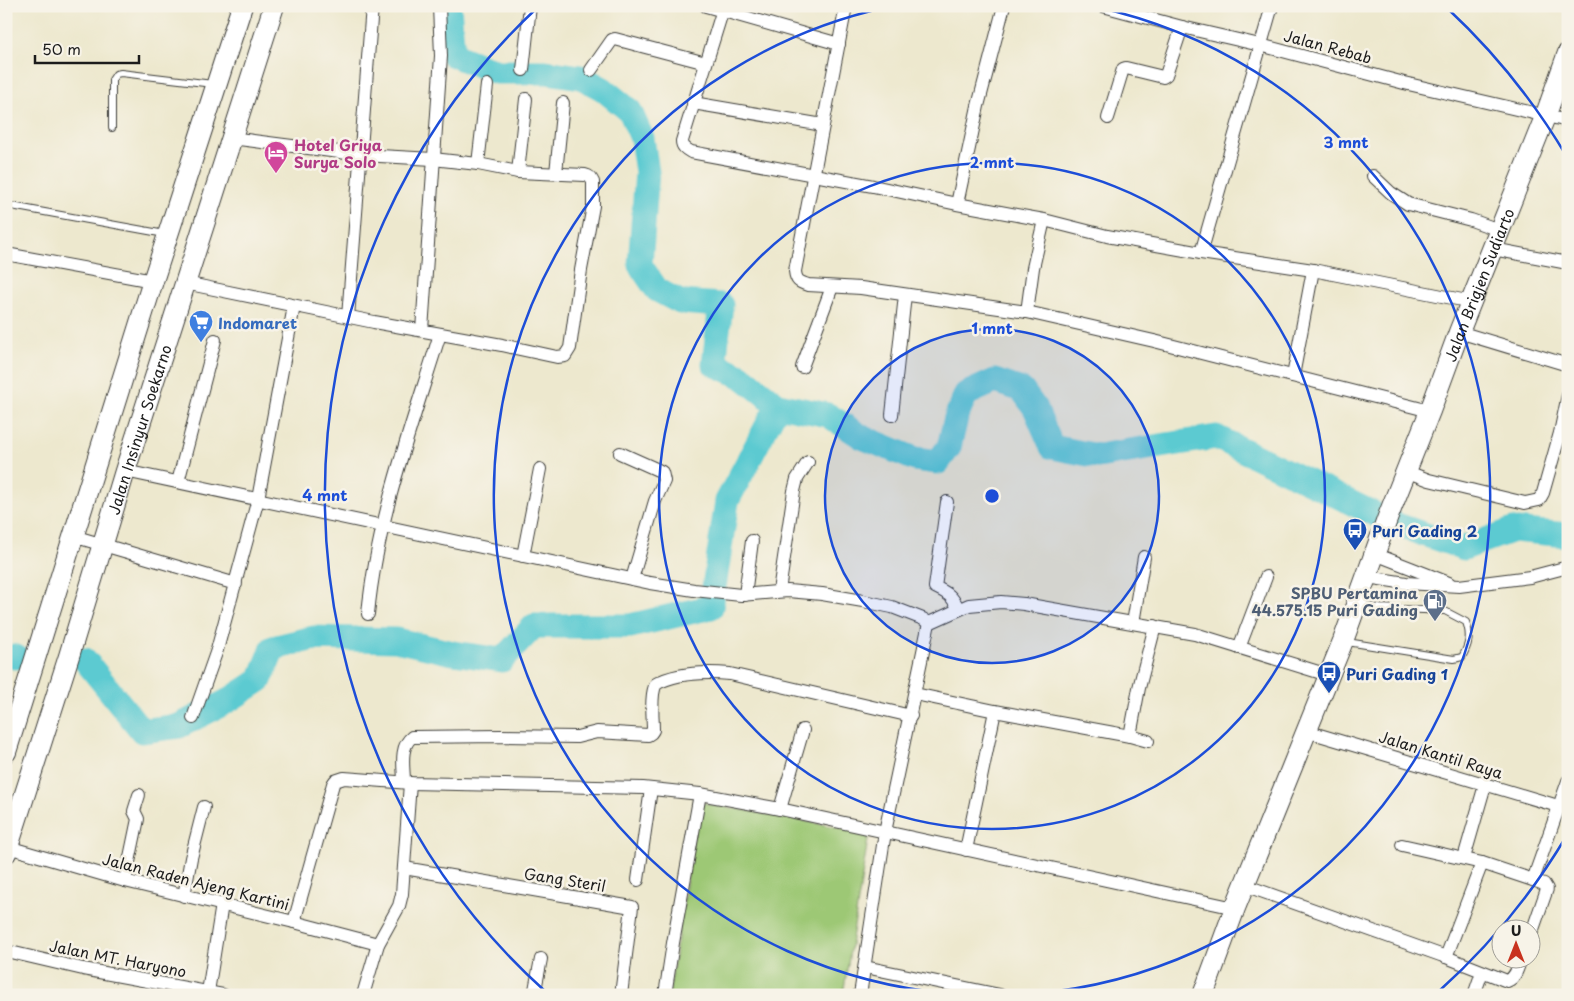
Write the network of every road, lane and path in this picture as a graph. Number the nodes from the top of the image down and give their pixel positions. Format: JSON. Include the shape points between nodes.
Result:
{"nodes":[{"id":1,"x":242,"y":6,"type":"edge"},
{"id":2,"x":274,"y":6,"type":"edge"},
{"id":3,"x":372,"y":6,"type":"edge"},
{"id":4,"x":439,"y":6,"type":"edge"},
{"id":5,"x":530,"y":6,"type":"edge"},
{"id":6,"x":706,"y":6,"type":"edge"},
{"id":7,"x":846,"y":6,"type":"edge"},
{"id":8,"x":1004,"y":6,"type":"edge"},
{"id":9,"x":1102,"y":6,"type":"edge"},
{"id":10,"x":1272,"y":6,"type":"edge"},
{"id":11,"x":723,"y":9,"type":"edge"},
{"id":12,"x":1182,"y":27,"type":"junction"},
{"id":13,"x":839,"y":44,"type":"junction"},
{"id":14,"x":1260,"y":45,"type":"junction"},
{"id":15,"x":1568,"y":53,"type":"edge"},
{"id":16,"x":706,"y":63,"type":"junction"},
{"id":17,"x":523,"y":70,"type":"dead end"},
{"id":18,"x":591,"y":70,"type":"dead end"},
{"id":19,"x":217,"y":84,"type":"junction"},
{"id":20,"x":487,"y":85,"type":"dead end"},
{"id":21,"x":526,"y":100,"type":"dead end"},
{"id":22,"x":563,"y":103,"type":"dead end"},
{"id":23,"x":693,"y":103,"type":"junction"},
{"id":24,"x":1545,"y":116,"type":"junction"},
{"id":25,"x":1108,"y":118,"type":"dead end"},
{"id":26,"x":1568,"y":121,"type":"edge"},
{"id":27,"x":823,"y":125,"type":"junction"},
{"id":28,"x":112,"y":128,"type":"dead end"},
{"id":29,"x":231,"y":138,"type":"junction"},
{"id":30,"x":362,"y":155,"type":"junction"},
{"id":31,"x":433,"y":159,"type":"junction"},
{"id":32,"x":478,"y":164,"type":"junction"},
{"id":33,"x":518,"y":172,"type":"junction"},
{"id":34,"x":556,"y":174,"type":"junction"},
{"id":35,"x":814,"y":175,"type":"junction"},
{"id":36,"x":1373,"y":176,"type":"dead end"},
{"id":37,"x":957,"y":204,"type":"junction"},
{"id":38,"x":6,"y":205,"type":"edge"},
{"id":39,"x":1044,"y":220,"type":"junction"},
{"id":40,"x":1499,"y":230,"type":"junction"},
{"id":41,"x":169,"y":234,"type":"junction"},
{"id":42,"x":1492,"y":249,"type":"junction"},
{"id":43,"x":1201,"y":253,"type":"junction"},
{"id":44,"x":6,"y":254,"type":"edge"},
{"id":45,"x":1568,"y":263,"type":"edge"},
{"id":46,"x":1313,"y":270,"type":"junction"},
{"id":47,"x":153,"y":281,"type":"junction"},
{"id":48,"x":185,"y":283,"type":"junction"},
{"id":49,"x":832,"y":287,"type":"junction"},
{"id":50,"x":905,"y":295,"type":"junction"},
{"id":51,"x":1472,"y":302,"type":"junction"},
{"id":52,"x":294,"y":306,"type":"junction"},
{"id":53,"x":1027,"y":312,"type":"junction"},
{"id":54,"x":348,"y":317,"type":"junction"},
{"id":55,"x":422,"y":330,"type":"junction"},
{"id":56,"x":1459,"y":332,"type":"junction"},
{"id":57,"x":440,"y":334,"type":"junction"},
{"id":58,"x":215,"y":340,"type":"dead end"},
{"id":59,"x":1568,"y":365,"type":"edge"},
{"id":60,"x":802,"y":367,"type":"dead end"},
{"id":61,"x":1293,"y":376,"type":"junction"},
{"id":62,"x":1568,"y":395,"type":"edge"},
{"id":63,"x":1430,"y":411,"type":"junction"},
{"id":64,"x":892,"y":415,"type":"dead end"},
{"id":65,"x":620,"y":453,"type":"dead end"},
{"id":66,"x":808,"y":462,"type":"dead end"},
{"id":67,"x":540,"y":469,"type":"dead end"},
{"id":68,"x":1405,"y":470,"type":"junction"},
{"id":69,"x":125,"y":471,"type":"junction"},
{"id":70,"x":178,"y":482,"type":"junction"},
{"id":71,"x":258,"y":499,"type":"junction"},
{"id":72,"x":947,"y":502,"type":"dead end"},
{"id":73,"x":382,"y":526,"type":"junction"},
{"id":74,"x":73,"y":536,"type":"junction"},
{"id":75,"x":752,"y":541,"type":"dead end"},
{"id":76,"x":102,"y":545,"type":"junction"},
{"id":77,"x":1378,"y":545,"type":"junction"},
{"id":78,"x":523,"y":556,"type":"junction"},
{"id":79,"x":1144,"y":557,"type":"dead end"},
{"id":80,"x":1568,"y":567,"type":"edge"},
{"id":81,"x":1366,"y":576,"type":"junction"},
{"id":82,"x":1266,"y":577,"type":"dead end"},
{"id":83,"x":632,"y":579,"type":"junction"},
{"id":84,"x":236,"y":584,"type":"junction"},
{"id":85,"x":1458,"y":586,"type":"junction"},
{"id":86,"x":779,"y":591,"type":"junction"},
{"id":87,"x":743,"y":595,"type":"junction"},
{"id":88,"x":1356,"y":605,"type":"junction"},
{"id":89,"x":959,"y":608,"type":"junction"},
{"id":90,"x":368,"y":614,"type":"dead end"},
{"id":91,"x":930,"y":623,"type":"junction"},
{"id":92,"x":1133,"y":623,"type":"junction"},
{"id":93,"x":1155,"y":626,"type":"junction"},
{"id":94,"x":1343,"y":641,"type":"junction"},
{"id":95,"x":1239,"y":648,"type":"junction"},
{"id":96,"x":1328,"y":675,"type":"junction"},
{"id":97,"x":915,"y":694,"type":"junction"},
{"id":98,"x":994,"y":711,"type":"junction"},
{"id":99,"x":911,"y":716,"type":"junction"},
{"id":100,"x":192,"y":718,"type":"dead end"},
{"id":101,"x":803,"y":730,"type":"dead end"},
{"id":102,"x":1306,"y":731,"type":"junction"},
{"id":103,"x":1130,"y":736,"type":"junction"},
{"id":104,"x":1148,"y":741,"type":"dead end"},
{"id":105,"x":6,"y":752,"type":"edge"},
{"id":106,"x":1568,"y":781,"type":"edge"},
{"id":107,"x":407,"y":782,"type":"junction"},
{"id":108,"x":1485,"y":785,"type":"junction"},
{"id":109,"x":652,"y":788,"type":"junction"},
{"id":110,"x":700,"y":794,"type":"junction"},
{"id":111,"x":139,"y":795,"type":"dead end"},
{"id":112,"x":14,"y":796,"type":"edge"},
{"id":113,"x":204,"y":807,"type":"dead end"},
{"id":114,"x":1563,"y":808,"type":"edge"},
{"id":115,"x":780,"y":809,"type":"junction"},
{"id":116,"x":885,"y":832,"type":"junction"},
{"id":117,"x":1402,"y":844,"type":"dead end"},
{"id":118,"x":7,"y":850,"type":"edge"},
{"id":119,"x":966,"y":850,"type":"junction"},
{"id":120,"x":1464,"y":858,"type":"junction"},
{"id":121,"x":1482,"y":863,"type":"junction"},
{"id":122,"x":404,"y":868,"type":"junction"},
{"id":123,"x":638,"y":880,"type":"dead end"},
{"id":124,"x":1532,"y":880,"type":"junction"},
{"id":125,"x":125,"y":881,"type":"junction"},
{"id":126,"x":1244,"y":885,"type":"junction"},
{"id":127,"x":184,"y":896,"type":"junction"},
{"id":128,"x":222,"y":904,"type":"junction"},
{"id":129,"x":1235,"y":908,"type":"junction"},
{"id":130,"x":1537,"y":918,"type":"edge"},
{"id":131,"x":294,"y":922,"type":"junction"},
{"id":132,"x":378,"y":944,"type":"junction"},
{"id":133,"x":6,"y":952,"type":"edge"},
{"id":134,"x":1446,"y":957,"type":"junction"},
{"id":135,"x":541,"y":959,"type":"dead end"},
{"id":136,"x":865,"y":967,"type":"junction"},
{"id":137,"x":1518,"y":968,"type":"edge"},
{"id":138,"x":1482,"y":972,"type":"junction"},
{"id":139,"x":208,"y":992,"type":"junction"},
{"id":140,"x":224,"y":995,"type":"edge"},
{"id":141,"x":363,"y":995,"type":"edge"},
{"id":142,"x":534,"y":995,"type":"edge"},
{"id":143,"x":620,"y":995,"type":"edge"},
{"id":144,"x":665,"y":995,"type":"edge"},
{"id":145,"x":860,"y":995,"type":"edge"},
{"id":146,"x":1000,"y":995,"type":"edge"},
{"id":147,"x":1203,"y":995,"type":"edge"},
{"id":148,"x":1474,"y":995,"type":"edge"}],
"edges":[{"from":1,"to":19,"type":"main road","name":"Jalan Insinyur Soekarno"},
{"from":2,"to":29,"type":"main road","name":"Jalan Insinyur Soekarno"},
{"from":3,"to":30,"type":"street"},
{"from":4,"to":31,"type":"street","via":[[441,56]]},
{"from":5,"to":17,"type":"street"},
{"from":6,"to":11,"type":"street"},
{"from":7,"to":13,"type":"street"},
{"from":8,"to":37,"type":"street"},
{"from":9,"to":12,"type":"street","name":"Jalan Rebab"},
{"from":10,"to":14,"type":"street"},
{"from":11,"to":13,"type":"street"},
{"from":11,"to":16,"type":"street"},
{"from":12,"to":14,"type":"street","name":"Jalan Rebab"},
{"from":12,"to":25,"type":"street","via":[[1166,75],[1123,69]]},
{"from":13,"to":27,"type":"street"},
{"from":14,"to":24,"type":"street","name":"Jalan Rebab"},
{"from":14,"to":43,"type":"street"},
{"from":15,"to":24,"type":"main road","name":"Jalan Brigjen Sudiarto"},
{"from":16,"to":18,"type":"street","via":[[615,39]]},
{"from":16,"to":23,"type":"street"},
{"from":19,"to":28,"type":"lane","via":[[116,74],[112,80]]},
{"from":19,"to":41,"type":"main road","name":"Jalan Insinyur Soekarno"},
{"from":20,"to":32,"type":"street"},
{"from":21,"to":33,"type":"street"},
{"from":22,"to":34,"type":"street"},
{"from":23,"to":27,"type":"street"},
{"from":23,"to":35,"type":"street","via":[[682,140],[691,152]]},
{"from":24,"to":26,"type":"street","name":"Jalan Rebab"},
{"from":24,"to":40,"type":"main road","name":"Jalan Brigjen Sudiarto"},
{"from":27,"to":35,"type":"street"},
{"from":29,"to":30,"type":"street"},
{"from":29,"to":48,"type":"main road","name":"Jalan Insinyur Soekarno"},
{"from":30,"to":31,"type":"street"},
{"from":30,"to":54,"type":"street"},
{"from":31,"to":32,"type":"street"},
{"from":31,"to":55,"type":"street"},
{"from":32,"to":33,"type":"street"},
{"from":33,"to":34,"type":"street"},
{"from":34,"to":57,"type":"street","via":[[584,175],[593,182],[593,206],[570,348],[565,356]]},
{"from":35,"to":37,"type":"street"},
{"from":35,"to":49,"type":"street","via":[[796,279],[808,285]]},
{"from":36,"to":40,"type":"street","via":[[1408,204]]},
{"from":37,"to":39,"type":"street"},
{"from":38,"to":41,"type":"lane"},
{"from":39,"to":43,"type":"street","via":[[1107,236]]},
{"from":39,"to":53,"type":"street"},
{"from":40,"to":42,"type":"main road","name":"Jalan Brigjen Sudiarto"},
{"from":41,"to":47,"type":"main road","name":"Jalan Insinyur Soekarno"},
{"from":42,"to":45,"type":"street"},
{"from":42,"to":51,"type":"main road","name":"Jalan Brigjen Sudiarto"},
{"from":43,"to":46,"type":"street"},
{"from":44,"to":47,"type":"street"},
{"from":46,"to":51,"type":"street"},
{"from":46,"to":61,"type":"street"},
{"from":47,"to":74,"type":"main road","name":"Jalan Insinyur Soekarno"},
{"from":48,"to":52,"type":"street"},
{"from":48,"to":69,"type":"main road","name":"Jalan Insinyur Soekarno"},
{"from":49,"to":50,"type":"street"},
{"from":49,"to":60,"type":"street"},
{"from":50,"to":53,"type":"street"},
{"from":50,"to":64,"type":"street"},
{"from":51,"to":56,"type":"main road","name":"Jalan Brigjen Sudiarto"},
{"from":52,"to":54,"type":"street"},
{"from":52,"to":71,"type":"street"},
{"from":53,"to":61,"type":"street"},
{"from":54,"to":55,"type":"street"},
{"from":55,"to":57,"type":"street"},
{"from":56,"to":59,"type":"street"},
{"from":56,"to":63,"type":"main road","name":"Jalan Brigjen Sudiarto"},
{"from":57,"to":73,"type":"street"},
{"from":58,"to":70,"type":"street"},
{"from":61,"to":63,"type":"street"},
{"from":62,"to":68,"type":"street","via":[[1540,500],[1525,504],[1429,480]]},
{"from":63,"to":68,"type":"main road","name":"Jalan Brigjen Sudiarto"},
{"from":65,"to":83,"type":"street","via":[[662,472],[664,476]]},
{"from":66,"to":86,"type":"street","via":[[797,479],[794,492]]},
{"from":67,"to":78,"type":"street"},
{"from":68,"to":77,"type":"main road","name":"Jalan Brigjen Sudiarto"},
{"from":69,"to":70,"type":"street"},
{"from":69,"to":76,"type":"main road","name":"Jalan Insinyur Soekarno"},
{"from":70,"to":71,"type":"street"},
{"from":71,"to":73,"type":"street"},
{"from":71,"to":84,"type":"street"},
{"from":72,"to":89,"type":"street","via":[[935,587],[951,595]]},
{"from":73,"to":78,"type":"street"},
{"from":73,"to":90,"type":"street"},
{"from":74,"to":76,"type":"street"},
{"from":74,"to":105,"type":"main road","name":"Jalan Insinyur Soekarno"},
{"from":75,"to":87,"type":"street"},
{"from":76,"to":84,"type":"street"},
{"from":76,"to":112,"type":"main road","name":"Jalan Insinyur Soekarno","via":[[66,664]]},
{"from":77,"to":81,"type":"main road","name":"Jalan Brigjen Sudiarto"},
{"from":77,"to":85,"type":"street"},
{"from":78,"to":83,"type":"street"},
{"from":79,"to":92,"type":"street"},
{"from":80,"to":85,"type":"street","via":[[1530,577]]},
{"from":81,"to":85,"type":"street","via":[[1406,583]]},
{"from":81,"to":88,"type":"main road","name":"Jalan Brigjen Sudiarto"},
{"from":82,"to":95,"type":"street"},
{"from":83,"to":87,"type":"street"},
{"from":84,"to":100,"type":"street","via":[[217,650]]},
{"from":86,"to":87,"type":"street"},
{"from":86,"to":91,"type":"street","via":[[864,601],[892,607]]},
{"from":88,"to":94,"type":"main road","name":"Jalan Brigjen Sudiarto"},
{"from":88,"to":94,"type":"lane","via":[[1445,611],[1466,622],[1470,633],[1468,646],[1462,657],[1454,659]]},
{"from":89,"to":91,"type":"street"},
{"from":89,"to":92,"type":"street","via":[[994,603],[1024,604]]},
{"from":91,"to":97,"type":"street"},
{"from":92,"to":93,"type":"street"},
{"from":93,"to":95,"type":"street"},
{"from":93,"to":103,"type":"street"},
{"from":94,"to":96,"type":"main road","name":"Jalan Brigjen Sudiarto"},
{"from":95,"to":96,"type":"street"},
{"from":96,"to":102,"type":"main road","name":"Jalan Brigjen Sudiarto"},
{"from":97,"to":98,"type":"street"},
{"from":97,"to":99,"type":"street"},
{"from":98,"to":103,"type":"street"},
{"from":98,"to":119,"type":"street"},
{"from":99,"to":107,"type":"street","via":[[730,674],[701,672],[656,684],[651,734],[597,732],[577,737],[412,737],[404,748]]},
{"from":99,"to":116,"type":"street"},
{"from":101,"to":115,"type":"street"},
{"from":102,"to":108,"type":"street","name":"Jalan Kantil Raya"},
{"from":102,"to":126,"type":"main road","name":"Jalan Brigjen Sudiarto"},
{"from":103,"to":104,"type":"street"},
{"from":106,"to":114,"type":"street"},
{"from":107,"to":109,"type":"street"},
{"from":107,"to":122,"type":"street"},
{"from":107,"to":131,"type":"street","via":[[344,778],[335,781]]},
{"from":108,"to":114,"type":"street","name":"Jalan Kantil Raya"},
{"from":108,"to":120,"type":"street"},
{"from":109,"to":110,"type":"street"},
{"from":109,"to":123,"type":"street"},
{"from":110,"to":115,"type":"street"},
{"from":110,"to":144,"type":"street"},
{"from":111,"to":125,"type":"street","via":[[134,811],[138,819]]},
{"from":112,"to":118,"type":"main road","name":"Jalan Insinyur Soekarno"},
{"from":113,"to":127,"type":"street"},
{"from":114,"to":124,"type":"street"},
{"from":115,"to":116,"type":"street"},
{"from":116,"to":119,"type":"street"},
{"from":116,"to":136,"type":"street"},
{"from":117,"to":120,"type":"street"},
{"from":118,"to":125,"type":"street","name":"Jalan Raden Ajeng Kartini"},
{"from":119,"to":129,"type":"street"},
{"from":120,"to":121,"type":"street"},
{"from":121,"to":124,"type":"street"},
{"from":121,"to":134,"type":"street"},
{"from":122,"to":132,"type":"street","via":[[399,906]]},
{"from":122,"to":143,"type":"street","name":"Gang Steril","via":[[631,906],[633,911]]},
{"from":124,"to":130,"type":"street","via":[[1547,888]]},
{"from":125,"to":127,"type":"street","name":"Jalan Raden Ajeng Kartini"},
{"from":126,"to":129,"type":"main road","name":"Jalan Brigjen Sudiarto"},
{"from":126,"to":134,"type":"street"},
{"from":127,"to":128,"type":"street","name":"Jalan Raden Ajeng Kartini"},
{"from":128,"to":131,"type":"street","name":"Jalan Raden Ajeng Kartini"},
{"from":128,"to":139,"type":"street"},
{"from":129,"to":147,"type":"main road","name":"Jalan Brigjen Sudiarto"},
{"from":131,"to":132,"type":"street","name":"Jalan Raden Ajeng Kartini"},
{"from":132,"to":141,"type":"street"},
{"from":133,"to":139,"type":"street","name":"Jalan MT. Haryono","via":[[166,987]]},
{"from":134,"to":138,"type":"street"},
{"from":135,"to":142,"type":"street"},
{"from":136,"to":145,"type":"street"},
{"from":136,"to":146,"type":"street"},
{"from":137,"to":138,"type":"street","via":[[1515,976],[1507,981]]},
{"from":138,"to":148,"type":"street"},
{"from":139,"to":140,"type":"street","name":"Jalan MT. Haryono"}]}
